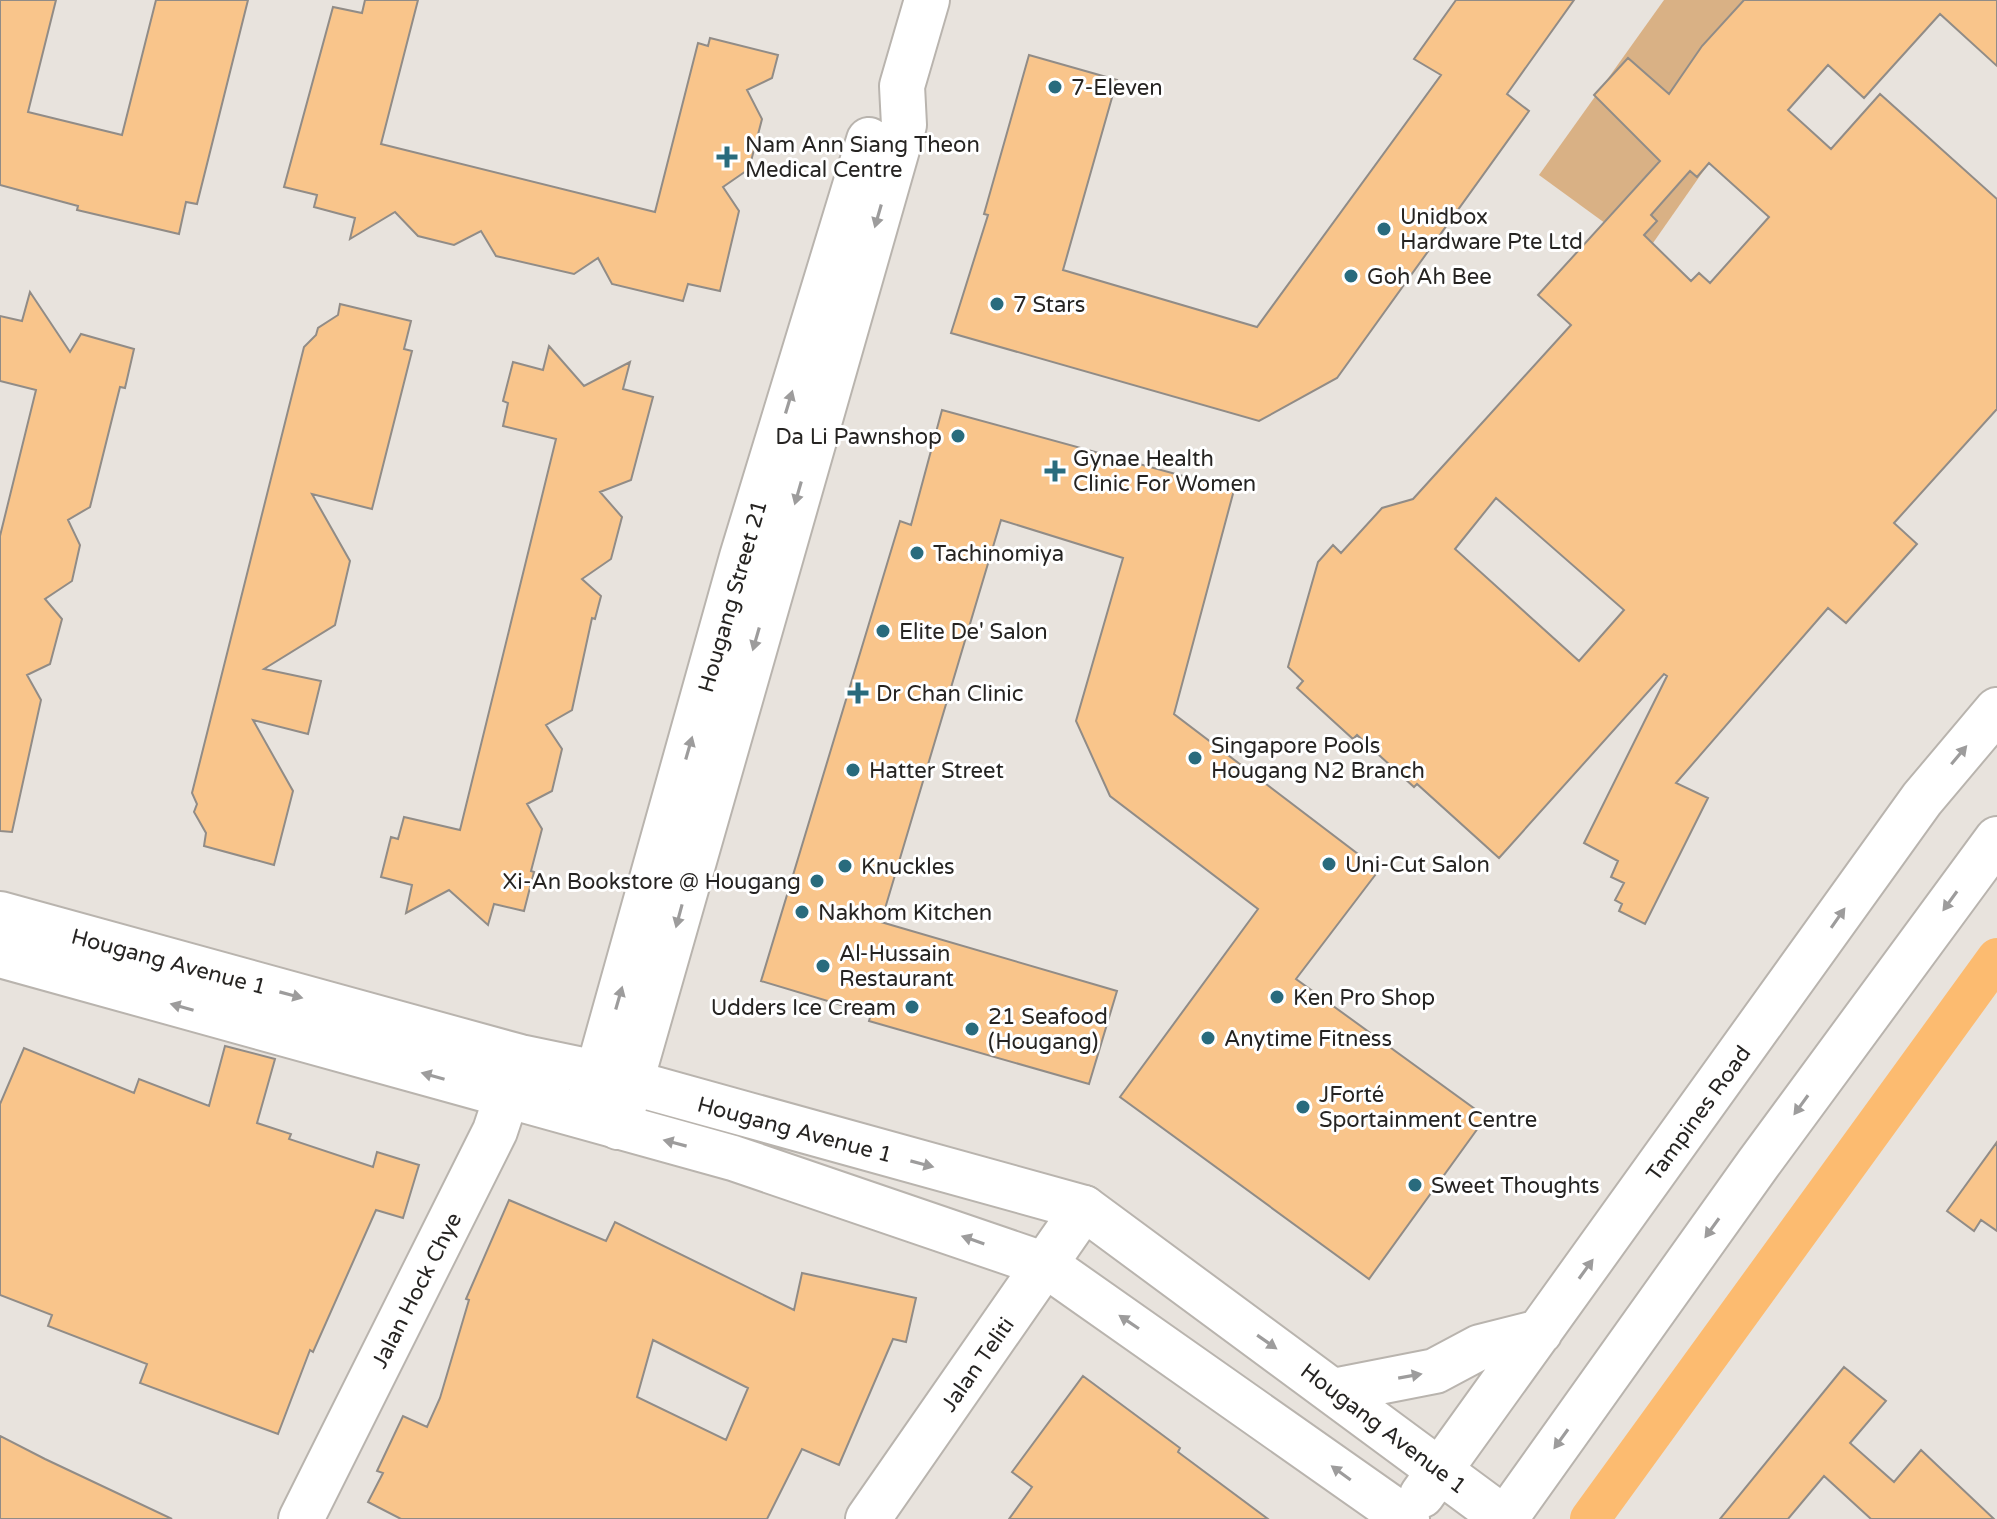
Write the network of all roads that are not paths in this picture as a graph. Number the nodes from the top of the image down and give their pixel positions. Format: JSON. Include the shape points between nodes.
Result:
{"nodes":[{"id":1,"x":927,"y":0,"type":"edge"},
{"id":2,"x":1997,"y":709,"type":"edge"},
{"id":3,"x":1997,"y":839,"type":"edge"},
{"id":4,"x":0,"y":914,"type":"edge"},
{"id":5,"x":0,"y":955,"type":"edge"},
{"id":6,"x":514,"y":1077,"type":"junction"},
{"id":7,"x":614,"y":1079,"type":"junction"},
{"id":8,"x":602,"y":1122,"type":"junction"},
{"id":9,"x":1084,"y":1208,"type":"junction"},
{"id":10,"x":1046,"y":1265,"type":"junction"},
{"id":11,"x":1540,"y":1332,"type":"junction"},
{"id":12,"x":1333,"y":1391,"type":"junction"},
{"id":13,"x":1439,"y":1471,"type":"junction"},
{"id":14,"x":301,"y":1519,"type":"edge"},
{"id":15,"x":868,"y":1519,"type":"edge"},
{"id":16,"x":1405,"y":1519,"type":"edge"},
{"id":17,"x":1505,"y":1519,"type":"edge"}],
"edges":[{"from":1,"to":7,"type":"main road","name":"Hougang Street 21","via":[[902,86],[904,125]]},
{"from":11,"to":2,"type":"main road","name":"Tampines Road","one_way":true,"via":[[1922,799]]},
{"from":3,"to":17,"type":"main road","one_way":true},
{"from":4,"to":6,"type":"main road","name":"Hougang Avenue 1","one_way":true},
{"from":6,"to":5,"type":"main road","name":"Hougang Avenue 1","one_way":true},
{"from":6,"to":7,"type":"main road","name":"Hougang Avenue 1"},
{"from":6,"to":8,"type":"main road","name":"Hougang Avenue 1"},
{"from":6,"to":14,"type":"main road","name":"Jalan Hock Chye","via":[[495,1131]]},
{"from":7,"to":8,"type":"main road","name":"Hougang Street 21"},
{"from":7,"to":9,"type":"main road","name":"Hougang Avenue 1","one_way":true},
{"from":10,"to":8,"type":"main road","name":"Hougang Avenue 1","one_way":true,"via":[[733,1158]]},
{"from":9,"to":10,"type":"main road","name":"Jalan Teliti"},
{"from":9,"to":12,"type":"main road","name":"Hougang Avenue 1","one_way":true},
{"from":10,"to":15,"type":"main road","name":"Jalan Teliti"},
{"from":16,"to":10,"type":"main road","name":"Hougang Avenue 1","one_way":true},
{"from":12,"to":11,"type":"main road","one_way":true,"via":[[1435,1371],[1480,1347]]},
{"from":11,"to":13,"type":"main road","name":"Tampines Road"},
{"from":12,"to":13,"type":"main road","name":"Hougang Avenue 1"},
{"from":13,"to":16,"type":"main road","name":"Tampines Road"},
{"from":13,"to":17,"type":"main road","name":"Hougang Avenue 1"}]}
